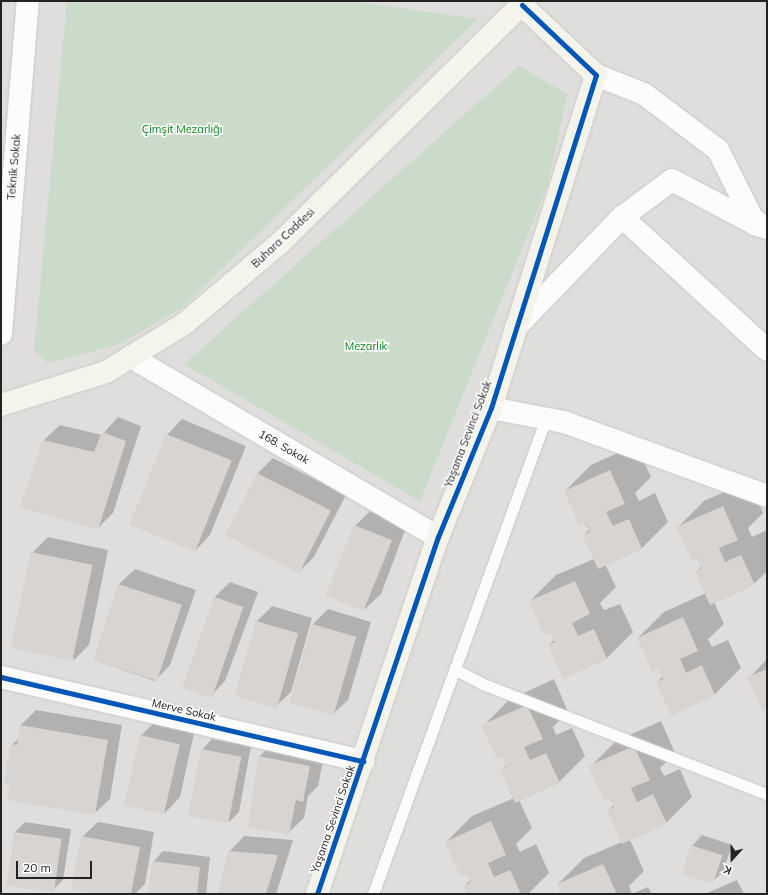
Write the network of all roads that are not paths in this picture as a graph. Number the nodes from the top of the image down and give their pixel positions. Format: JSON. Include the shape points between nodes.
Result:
{"nodes":[{"id":1,"x":28,"y":1,"type":"edge"},
{"id":2,"x":517,"y":2,"type":"edge"},
{"id":3,"x":596,"y":75,"type":"junction"},
{"id":4,"x":622,"y":217,"type":"junction"},
{"id":5,"x":763,"y":223,"type":"edge"},
{"id":6,"x":516,"y":327,"type":"junction"},
{"id":7,"x":1,"y":334,"type":"edge"},
{"id":8,"x":767,"y":350,"type":"edge"},
{"id":9,"x":130,"y":357,"type":"junction"},
{"id":10,"x":1,"y":405,"type":"edge"},
{"id":11,"x":491,"y":408,"type":"junction"},
{"id":12,"x":546,"y":418,"type":"junction"},
{"id":13,"x":767,"y":496,"type":"edge"},
{"id":14,"x":438,"y":537,"type":"junction"},
{"id":15,"x":454,"y":670,"type":"junction"},
{"id":16,"x":1,"y":677,"type":"edge"},
{"id":17,"x":364,"y":761,"type":"junction"},
{"id":18,"x":767,"y":794,"type":"edge"},
{"id":19,"x":317,"y":894,"type":"edge"},
{"id":20,"x":372,"y":894,"type":"edge"}],
"edges":[{"from":1,"to":7,"type":"street","name":"Teknik Sokak"},
{"from":2,"to":3,"type":"street"},
{"from":2,"to":9,"type":"street","name":"Buhara Caddesi","via":[[280,243],[184,324]]},
{"from":3,"to":5,"type":"street","via":[[644,94],[718,150]]},
{"from":3,"to":6,"type":"street","name":"Yaşama Sevinci Sokak"},
{"from":4,"to":5,"type":"street","via":[[672,180]]},
{"from":4,"to":6,"type":"street"},
{"from":4,"to":8,"type":"street"},
{"from":6,"to":11,"type":"street","name":"Yaşama Sevinci Sokak"},
{"from":9,"to":10,"type":"street","name":"Buhara Caddesi","via":[[106,372]]},
{"from":9,"to":14,"type":"street","name":"168. Sokak"},
{"from":11,"to":12,"type":"street"},
{"from":11,"to":14,"type":"street","name":"Yaşama Sevinci Sokak"},
{"from":12,"to":13,"type":"street","via":[[564,422]]},
{"from":12,"to":15,"type":"lane"},
{"from":14,"to":17,"type":"street","name":"Yaşama Sevinci Sokak"},
{"from":15,"to":18,"type":"lane","via":[[483,684]]},
{"from":15,"to":20,"type":"lane"},
{"from":16,"to":17,"type":"street","name":"Merve Sokak"},
{"from":17,"to":19,"type":"street","name":"Yaşama Sevinci Sokak"}]}
